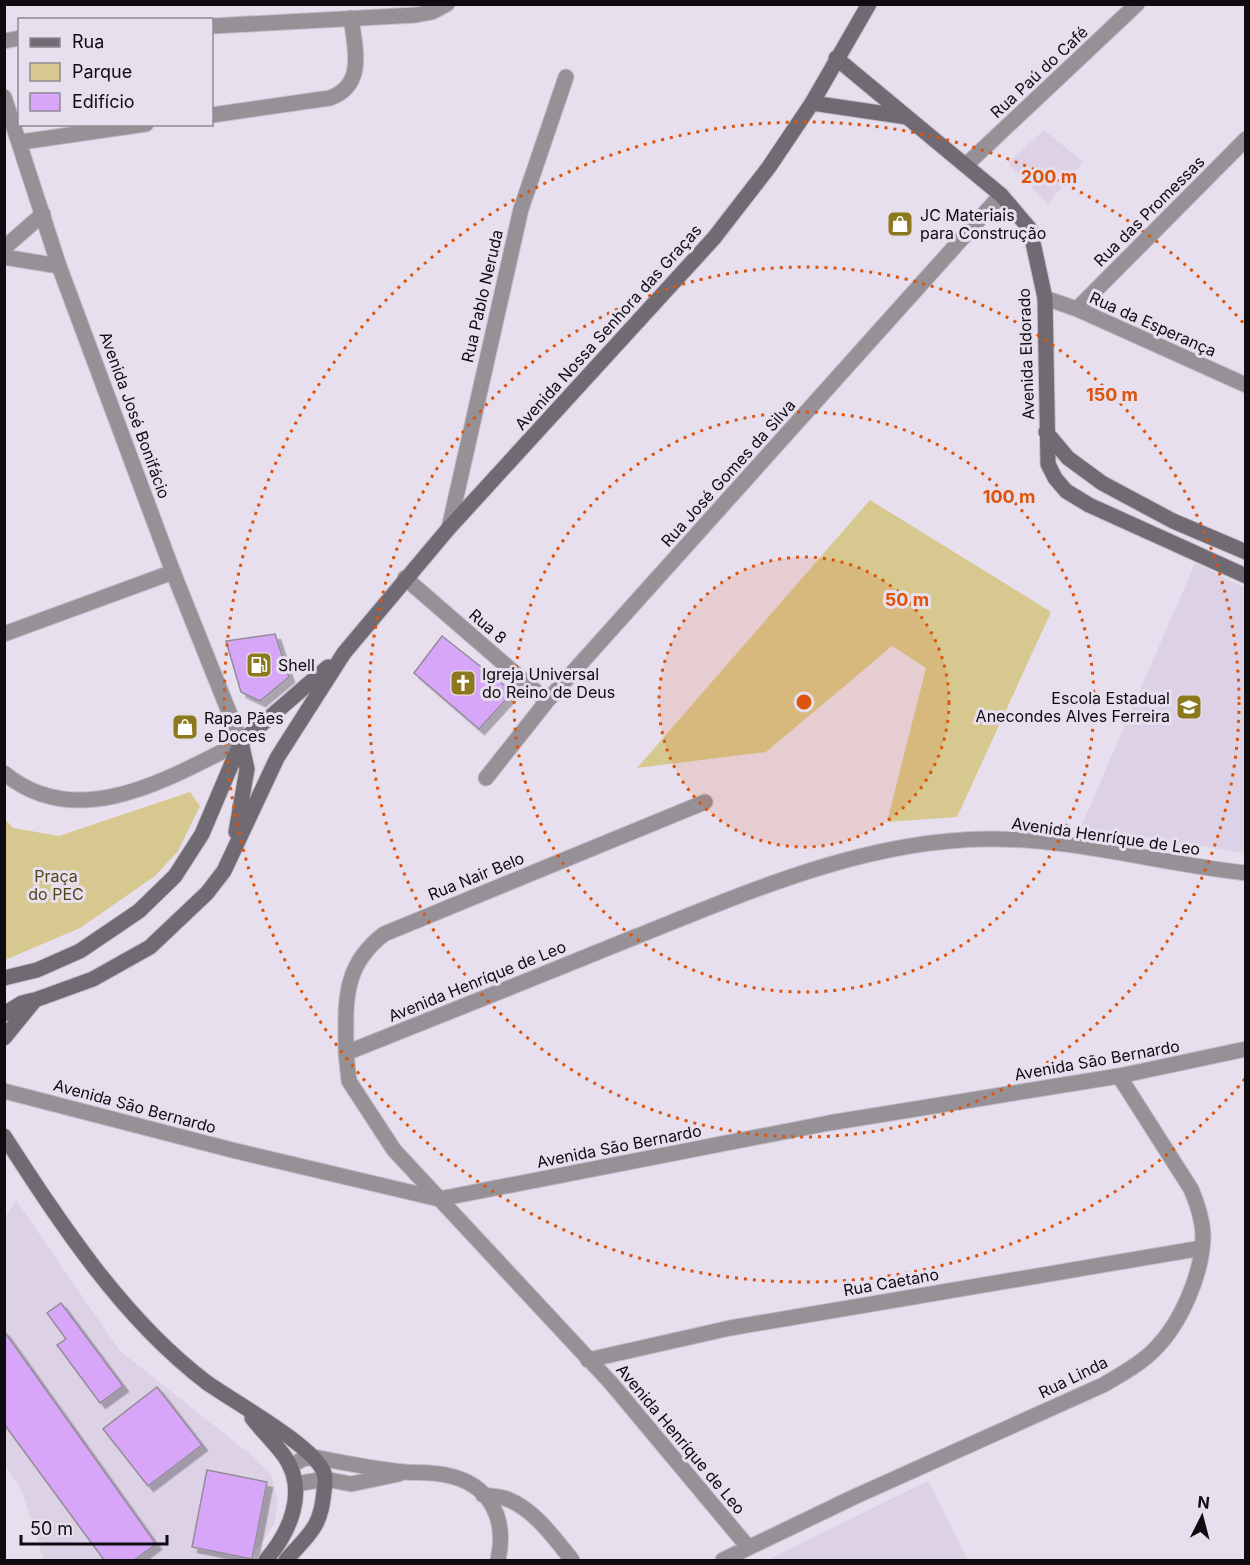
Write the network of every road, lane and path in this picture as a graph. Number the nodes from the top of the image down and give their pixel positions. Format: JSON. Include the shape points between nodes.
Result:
{"nodes":[{"id":1,"x":447,"y":4,"type":"edge"},
{"id":2,"x":869,"y":4,"type":"edge"},
{"id":3,"x":1137,"y":4,"type":"edge"},
{"id":4,"x":416,"y":10,"type":"edge"},
{"id":5,"x":351,"y":18,"type":"junction"},
{"id":6,"x":213,"y":26,"type":"edge"},
{"id":7,"x":836,"y":58,"type":"junction"},
{"id":8,"x":566,"y":77,"type":"dead end"},
{"id":9,"x":4,"y":97,"type":"edge"},
{"id":10,"x":812,"y":103,"type":"junction"},
{"id":11,"x":213,"y":115,"type":"edge"},
{"id":12,"x":907,"y":117,"type":"junction"},
{"id":13,"x":132,"y":126,"type":"edge"},
{"id":14,"x":1245,"y":139,"type":"edge"},
{"id":15,"x":21,"y":142,"type":"junction"},
{"id":16,"x":966,"y":165,"type":"junction"},
{"id":17,"x":1001,"y":195,"type":"junction"},
{"id":18,"x":43,"y":214,"type":"junction"},
{"id":19,"x":4,"y":248,"type":"edge"},
{"id":20,"x":4,"y":257,"type":"edge"},
{"id":21,"x":60,"y":266,"type":"junction"},
{"id":22,"x":1045,"y":298,"type":"junction"},
{"id":23,"x":1077,"y":309,"type":"junction"},
{"id":24,"x":1245,"y":385,"type":"edge"},
{"id":25,"x":1046,"y":432,"type":"junction"},
{"id":26,"x":1173,"y":521,"type":"junction"},
{"id":27,"x":449,"y":528,"type":"junction"},
{"id":28,"x":1165,"y":539,"type":"junction"},
{"id":29,"x":1245,"y":552,"type":"edge"},
{"id":30,"x":173,"y":572,"type":"junction"},
{"id":31,"x":1245,"y":576,"type":"edge"},
{"id":32,"x":405,"y":578,"type":"junction"},
{"id":33,"x":4,"y":634,"type":"edge"},
{"id":34,"x":344,"y":653,"type":"junction"},
{"id":35,"x":547,"y":701,"type":"junction"},
{"id":36,"x":241,"y":742,"type":"junction"},
{"id":37,"x":4,"y":773,"type":"edge"},
{"id":38,"x":486,"y":778,"type":"dead end"},
{"id":39,"x":705,"y":802,"type":"dead end"},
{"id":40,"x":232,"y":855,"type":"junction"},
{"id":41,"x":1245,"y":873,"type":"edge"},
{"id":42,"x":4,"y":978,"type":"edge"},
{"id":43,"x":35,"y":1000,"type":"junction"},
{"id":44,"x":4,"y":1014,"type":"edge"},
{"id":45,"x":4,"y":1038,"type":"edge"},
{"id":46,"x":1245,"y":1049,"type":"edge"},
{"id":47,"x":346,"y":1053,"type":"junction"},
{"id":48,"x":1119,"y":1076,"type":"junction"},
{"id":49,"x":4,"y":1091,"type":"edge"},
{"id":50,"x":4,"y":1136,"type":"edge"},
{"id":51,"x":4,"y":1145,"type":"edge"},
{"id":52,"x":21,"y":1162,"type":"junction"},
{"id":53,"x":439,"y":1199,"type":"junction"},
{"id":54,"x":1202,"y":1248,"type":"junction"},
{"id":55,"x":588,"y":1360,"type":"junction"},
{"id":56,"x":243,"y":1407,"type":"junction"},
{"id":57,"x":314,"y":1456,"type":"junction"},
{"id":58,"x":290,"y":1466,"type":"junction"},
{"id":59,"x":404,"y":1472,"type":"junction"},
{"id":60,"x":325,"y":1479,"type":"junction"},
{"id":61,"x":296,"y":1484,"type":"junction"},
{"id":62,"x":483,"y":1495,"type":"junction"},
{"id":63,"x":748,"y":1547,"type":"junction"},
{"id":64,"x":266,"y":1560,"type":"edge"},
{"id":65,"x":286,"y":1560,"type":"edge"},
{"id":66,"x":498,"y":1560,"type":"edge"},
{"id":67,"x":572,"y":1560,"type":"edge"},
{"id":68,"x":723,"y":1560,"type":"edge"}],
"edges":[{"from":1,"to":4,"type":"street","via":[[432,12]]},
{"from":2,"to":7,"type":"main road","name":"Avenida Nossa Senhora das Graças"},
{"from":3,"to":16,"type":"street","name":"Rua Paú do Café"},
{"from":4,"to":5,"type":"street"},
{"from":5,"to":6,"type":"street"},
{"from":5,"to":11,"type":"street","via":[[355,63],[351,83],[344,93]]},
{"from":7,"to":10,"type":"main road","name":"Avenida Nossa Senhora das Graças"},
{"from":7,"to":12,"type":"main road","name":"Avenida Eldorado"},
{"from":8,"to":27,"type":"street","name":"Rua Pablo Neruda","via":[[521,209]]},
{"from":9,"to":15,"type":"street","name":"Avenida José Bonifácio"},
{"from":10,"to":12,"type":"main road"},
{"from":10,"to":27,"type":"main road","name":"Avenida Nossa Senhora das Graças","via":[[714,238]]},
{"from":12,"to":16,"type":"main road","name":"Avenida Eldorado"},
{"from":13,"to":15,"type":"street"},
{"from":14,"to":23,"type":"street","name":"Rua das Promessas"},
{"from":15,"to":18,"type":"street","name":"Avenida José Bonifácio"},
{"from":16,"to":17,"type":"main road","name":"Avenida Eldorado"},
{"from":17,"to":22,"type":"main road","name":"Avenida Eldorado","via":[[1030,229]]},
{"from":17,"to":35,"type":"street","name":"Rua José Gomes da Silva"},
{"from":18,"to":19,"type":"street"},
{"from":18,"to":21,"type":"street","name":"Avenida José Bonifácio"},
{"from":20,"to":21,"type":"street"},
{"from":21,"to":30,"type":"street","name":"Avenida José Bonifácio"},
{"from":22,"to":23,"type":"street","name":"Rua da Esperança"},
{"from":22,"to":25,"type":"main road","name":"Avenida Eldorado"},
{"from":23,"to":24,"type":"street","name":"Rua da Esperança"},
{"from":25,"to":26,"type":"main road","name":"Avenida Eldorado","via":[[1085,472]]},
{"from":25,"to":28,"type":"main road","name":"Avenida Eldorado","via":[[1048,464],[1066,491]]},
{"from":26,"to":28,"type":"main road"},
{"from":26,"to":29,"type":"main road","name":"Avenida Eldorado"},
{"from":27,"to":32,"type":"main road","name":"Avenida Nossa Senhora das Graças"},
{"from":28,"to":31,"type":"main road","name":"Avenida Eldorado"},
{"from":30,"to":33,"type":"street"},
{"from":30,"to":36,"type":"street","name":"Avenida José Bonifácio"},
{"from":32,"to":34,"type":"main road","name":"Avenida Nossa Senhora das Graças"},
{"from":32,"to":35,"type":"street","name":"Rua 8"},
{"from":34,"to":36,"type":"main road","name":"Avenida Nossa Senhora das Graças"},
{"from":34,"to":40,"type":"main road","name":"Avenida Nossa Senhora das Graças","via":[[277,758]]},
{"from":35,"to":38,"type":"street","name":"Rua José Gomes da Silva"},
{"from":36,"to":37,"type":"street","via":[[122,795],[83,801],[55,799],[29,791]]},
{"from":36,"to":40,"type":"main road","via":[[246,758],[246,785]]},
{"from":36,"to":42,"type":"main road","name":"Avenida Nossa Senhora das Graças","via":[[202,834],[176,876],[139,911],[80,951],[37,970]]},
{"from":39,"to":47,"type":"street","name":"Rua Nair Belo","via":[[384,934],[368,946],[351,975],[346,1003]]},
{"from":40,"to":43,"type":"main road","name":"Avenida Nossa Senhora das Graças","via":[[207,893],[150,946],[93,979]]},
{"from":41,"to":47,"type":"street","name":"Avenida Henríque de Leo","via":[[1044,843],[988,839],[909,846],[864,855],[732,898]]},
{"from":43,"to":44,"type":"main road","name":"Avenida Nossa Senhora das Graças"},
{"from":43,"to":45,"type":"main road"},
{"from":46,"to":48,"type":"street","name":"Avenida São Bernardo"},
{"from":47,"to":53,"type":"street","name":"Avenida Henríque de Leo","via":[[349,1081],[358,1098],[394,1150]]},
{"from":48,"to":53,"type":"street","name":"Avenida São Bernardo","via":[[829,1124]]},
{"from":48,"to":54,"type":"street","name":"Rua Linda","via":[[1191,1189],[1199,1208]]},
{"from":49,"to":53,"type":"street","name":"Avenida São Bernardo"},
{"from":50,"to":52,"type":"main road"},
{"from":51,"to":52,"type":"main road"},
{"from":52,"to":56,"type":"main road","via":[[74,1240],[154,1337]]},
{"from":53,"to":55,"type":"street","name":"Avenida Henríque de Leo"},
{"from":54,"to":55,"type":"street","name":"Rua Caetano","via":[[730,1328]]},
{"from":54,"to":63,"type":"street","name":"Rua Linda","via":[[1182,1310],[1166,1337],[1137,1364],[1103,1385]]},
{"from":55,"to":63,"type":"street","name":"Avenida Henríque de Leo"},
{"from":56,"to":57,"type":"main road"},
{"from":56,"to":58,"type":"main road"},
{"from":57,"to":58,"type":"street"},
{"from":57,"to":59,"type":"street"},
{"from":57,"to":60,"type":"main road"},
{"from":58,"to":61,"type":"main road"},
{"from":59,"to":60,"type":"street","via":[[351,1484]]},
{"from":59,"to":62,"type":"street","via":[[447,1475],[466,1482]]},
{"from":60,"to":61,"type":"street"},
{"from":60,"to":65,"type":"main road","via":[[318,1522]]},
{"from":61,"to":64,"type":"main road","via":[[290,1522]]},
{"from":62,"to":66,"type":"street","via":[[498,1512]]},
{"from":62,"to":67,"type":"street","via":[[506,1499],[527,1512]]},
{"from":63,"to":68,"type":"street","name":"Rua Linda"}]}
